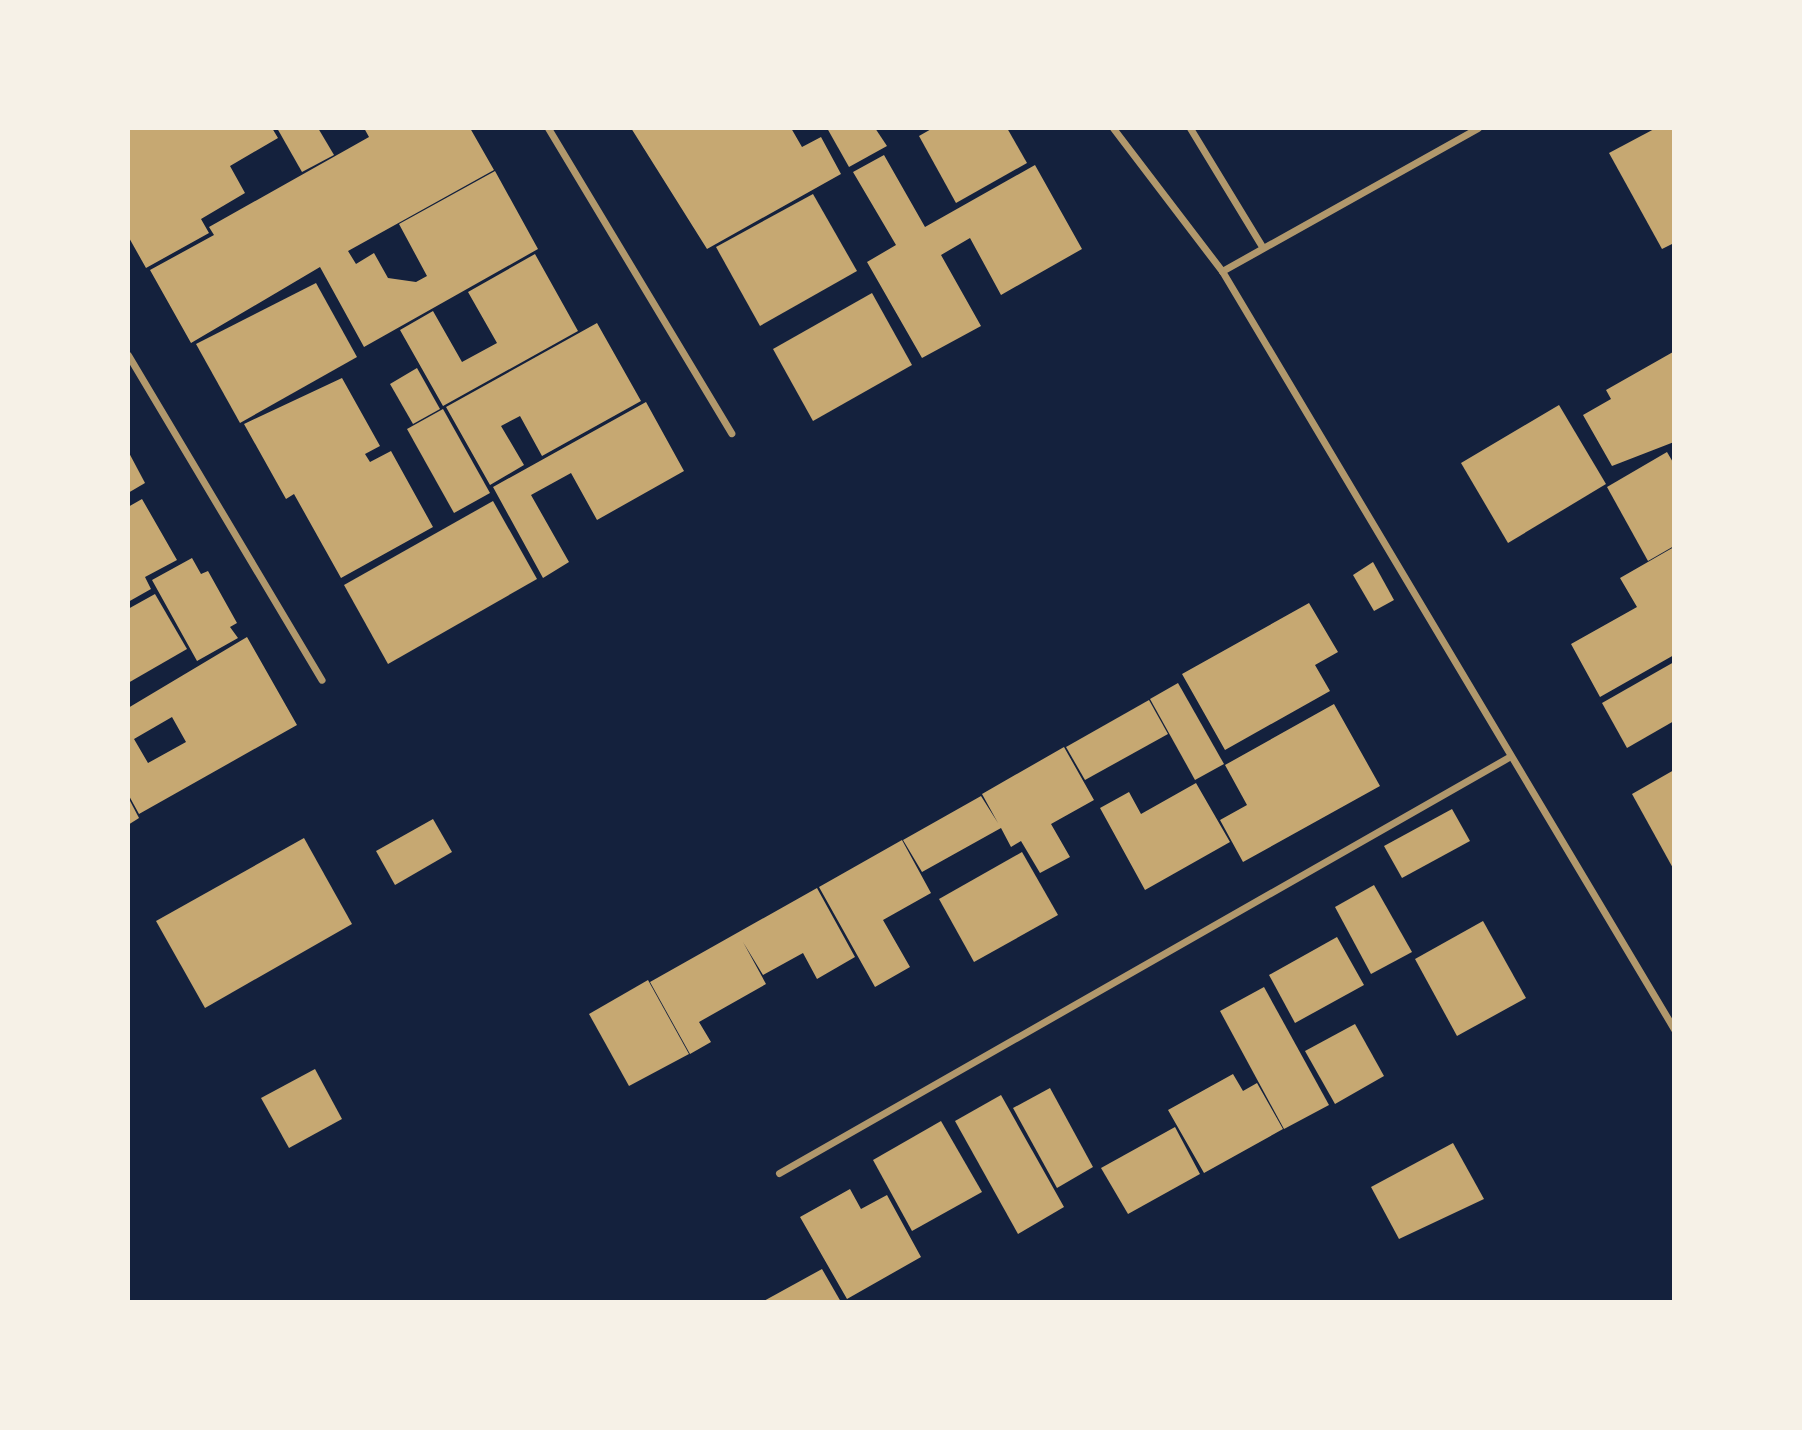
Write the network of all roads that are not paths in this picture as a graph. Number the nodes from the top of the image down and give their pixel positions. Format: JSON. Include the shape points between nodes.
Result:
{"nodes":[{"id":1,"x":548,"y":128,"type":"edge"},
{"id":2,"x":1113,"y":128,"type":"edge"},
{"id":3,"x":1190,"y":128,"type":"edge"},
{"id":4,"x":1478,"y":128,"type":"edge"},
{"id":5,"x":1263,"y":248,"type":"junction"},
{"id":6,"x":1222,"y":271,"type":"junction"},
{"id":7,"x":128,"y":355,"type":"edge"},
{"id":8,"x":731,"y":433,"type":"dead end"},
{"id":9,"x":322,"y":680,"type":"dead end"},
{"id":10,"x":1509,"y":757,"type":"junction"},
{"id":11,"x":1674,"y":1029,"type":"edge"},
{"id":12,"x":779,"y":1173,"type":"dead end"}],
"edges":[{"from":1,"to":8,"type":"street"},
{"from":2,"to":6,"type":"street"},
{"from":3,"to":5,"type":"street"},
{"from":4,"to":5,"type":"street"},
{"from":5,"to":6,"type":"street"},
{"from":6,"to":10,"type":"street"},
{"from":7,"to":9,"type":"street"},
{"from":10,"to":11,"type":"street"},
{"from":10,"to":12,"type":"street"}]}
